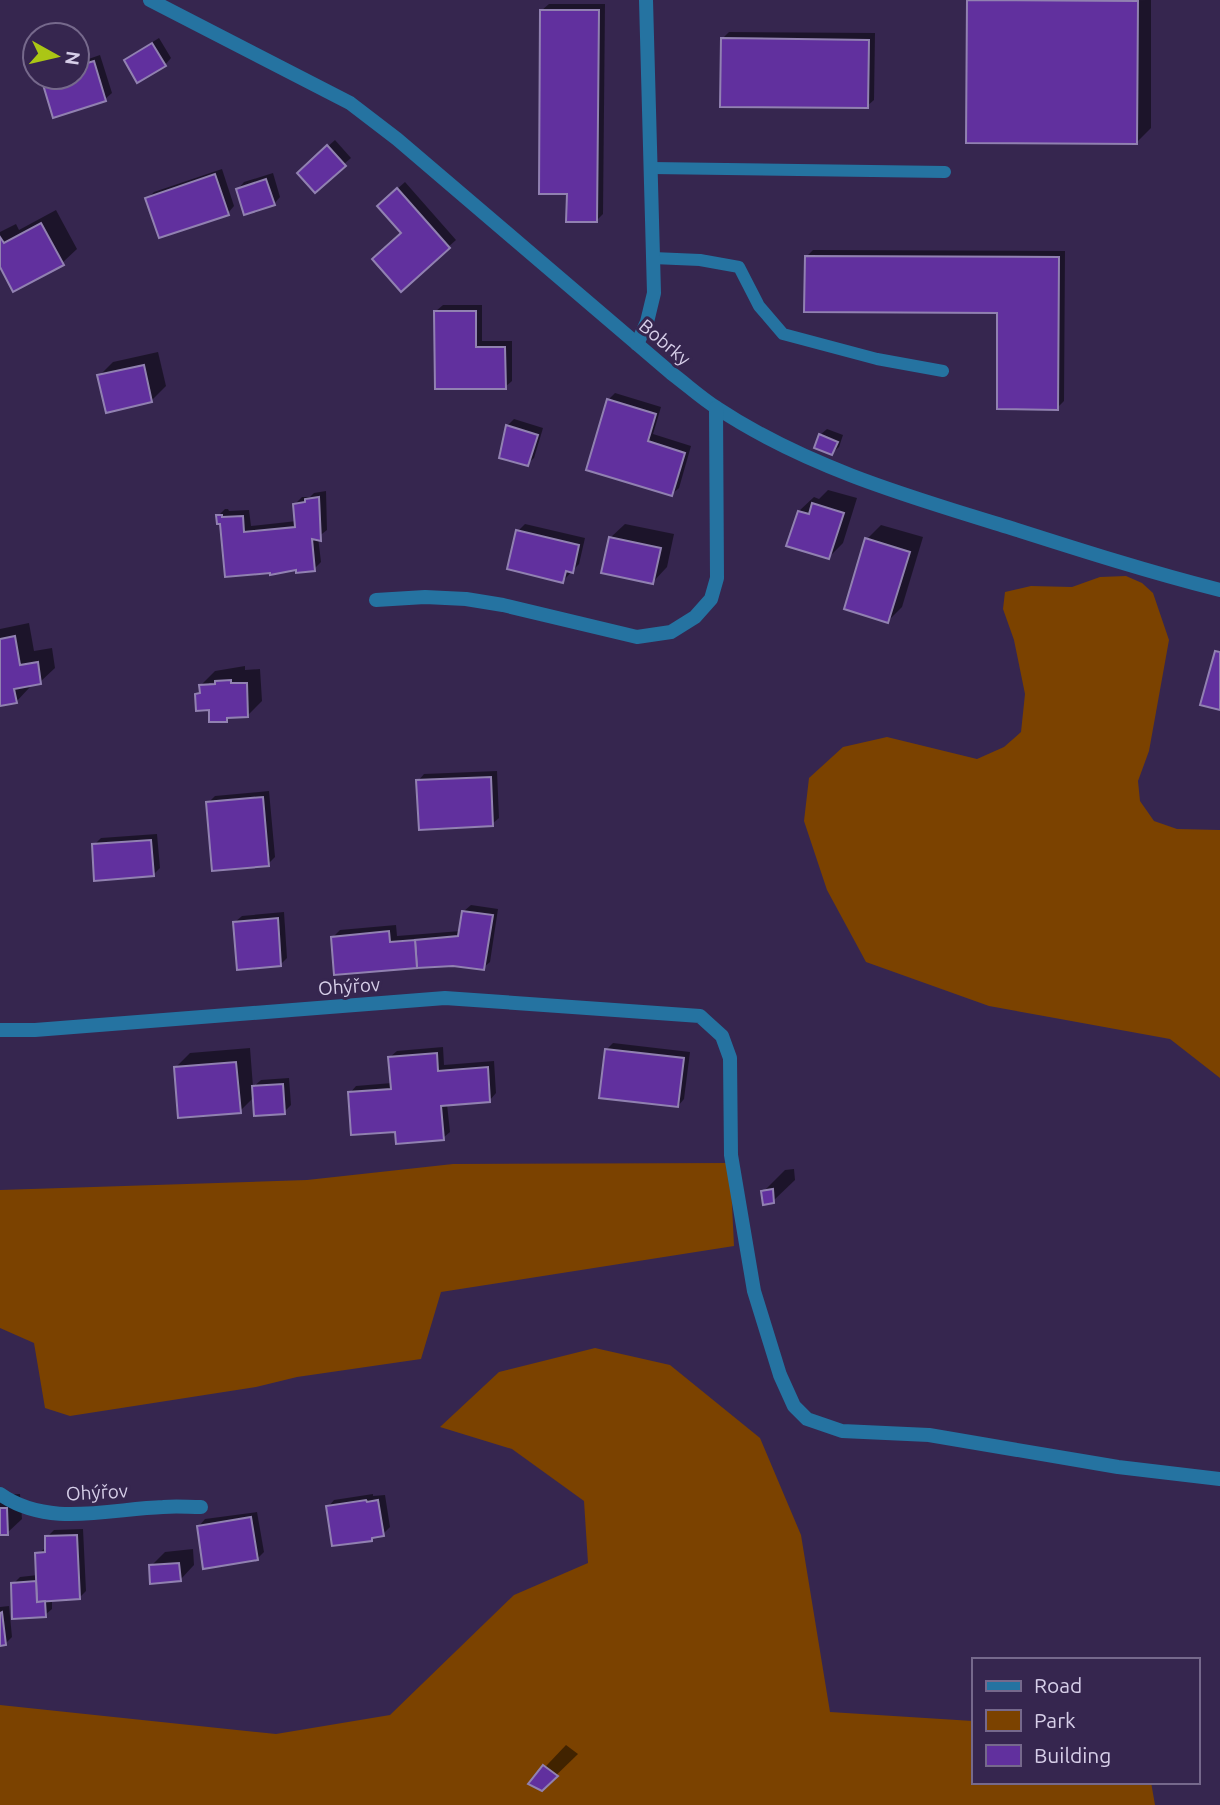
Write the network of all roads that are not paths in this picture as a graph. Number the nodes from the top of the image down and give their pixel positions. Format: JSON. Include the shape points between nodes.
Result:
{"nodes":[{"id":1,"x":150,"y":0,"type":"edge"},
{"id":2,"x":646,"y":0,"type":"edge"},
{"id":3,"x":650,"y":168,"type":"junction"},
{"id":4,"x":945,"y":172,"type":"dead end"},
{"id":5,"x":653,"y":257,"type":"junction"},
{"id":6,"x":637,"y":344,"type":"junction"},
{"id":7,"x":943,"y":371,"type":"dead end"},
{"id":8,"x":716,"y":408,"type":"junction"},
{"id":9,"x":1220,"y":590,"type":"edge"},
{"id":10,"x":376,"y":600,"type":"dead end"},
{"id":11,"x":0,"y":1030,"type":"edge"},
{"id":12,"x":1220,"y":1479,"type":"edge"},
{"id":13,"x":0,"y":1494,"type":"edge"},
{"id":14,"x":201,"y":1507,"type":"dead end"}],
"edges":[{"from":1,"to":6,"type":"street","name":"Bobrky","via":[[350,103]]},
{"from":2,"to":3,"type":"street"},
{"from":3,"to":4,"type":"lane"},
{"from":3,"to":5,"type":"street"},
{"from":5,"to":6,"type":"street","via":[[654,293]]},
{"from":5,"to":7,"type":"lane","via":[[739,267],[759,306],[783,334]]},
{"from":6,"to":8,"type":"street","name":"Bobrky"},
{"from":8,"to":9,"type":"street","name":"Bobrky","via":[[776,443],[846,474]]},
{"from":8,"to":10,"type":"street","via":[[717,578],[712,599],[671,632],[637,637],[466,599]]},
{"from":11,"to":12,"type":"street","name":"Ohýřov","via":[[445,998],[701,1016],[722,1036],[730,1058],[731,1155],[754,1291],[780,1375],[794,1406],[807,1419],[842,1431],[929,1435]]},
{"from":13,"to":14,"type":"street","name":"Ohýřov","via":[[37,1511],[70,1515]]}]}
